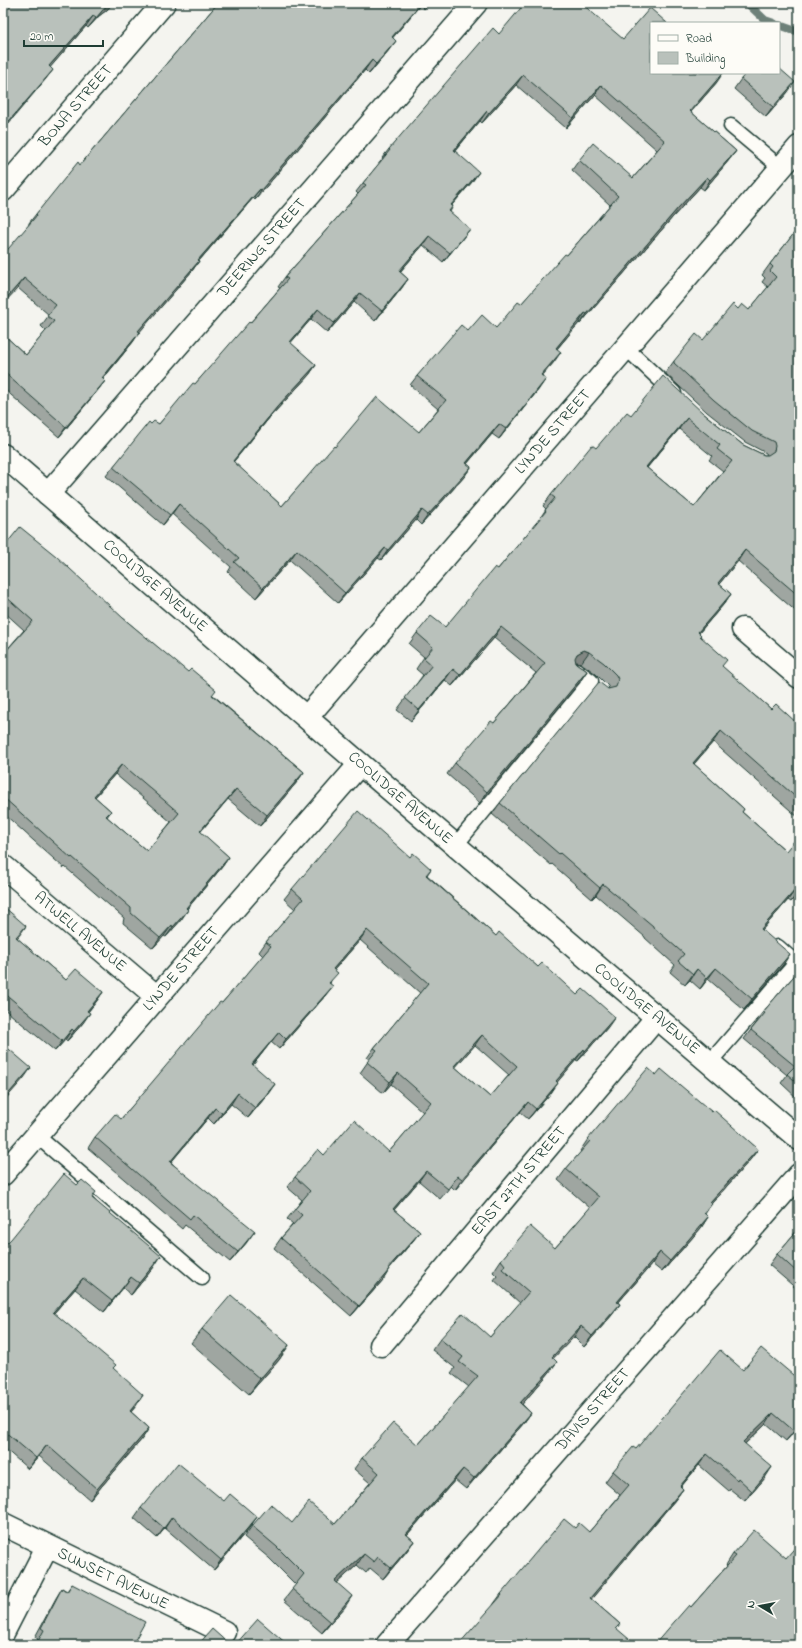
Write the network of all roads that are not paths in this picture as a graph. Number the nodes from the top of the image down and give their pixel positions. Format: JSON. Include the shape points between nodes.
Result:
{"nodes":[{"id":1,"x":164,"y":3,"type":"edge"},
{"id":2,"x":476,"y":3,"type":"edge"},
{"id":3,"x":731,"y":126,"type":"dead end"},
{"id":4,"x":799,"y":147,"type":"edge"},
{"id":5,"x":781,"y":168,"type":"junction"},
{"id":6,"x":3,"y":190,"type":"edge"},
{"id":7,"x":626,"y":348,"type":"junction"},
{"id":8,"x":684,"y":402,"type":"edge"},
{"id":9,"x":3,"y":455,"type":"edge"},
{"id":10,"x":48,"y":494,"type":"junction"},
{"id":11,"x":743,"y":629,"type":"dead end"},
{"id":12,"x":576,"y":670,"type":"edge"},
{"id":13,"x":799,"y":678,"type":"edge"},
{"id":14,"x":591,"y":681,"type":"junction"},
{"id":15,"x":602,"y":692,"type":"edge"},
{"id":16,"x":307,"y":717,"type":"junction"},
{"id":17,"x":360,"y":764,"type":"junction"},
{"id":18,"x":455,"y":846,"type":"junction"},
{"id":19,"x":3,"y":866,"type":"edge"},
{"id":20,"x":778,"y":947,"type":"edge"},
{"id":21,"x":157,"y":997,"type":"junction"},
{"id":22,"x":657,"y":1017,"type":"junction"},
{"id":23,"x":710,"y":1062,"type":"junction"},
{"id":24,"x":36,"y":1136,"type":"junction"},
{"id":25,"x":799,"y":1139,"type":"edge"},
{"id":26,"x":3,"y":1174,"type":"edge"},
{"id":27,"x":799,"y":1175,"type":"edge"},
{"id":28,"x":202,"y":1278,"type":"dead end"},
{"id":29,"x":380,"y":1345,"type":"dead end"},
{"id":30,"x":3,"y":1524,"type":"edge"},
{"id":31,"x":47,"y":1547,"type":"junction"},
{"id":32,"x":224,"y":1632,"type":"dead end"},
{"id":33,"x":3,"y":1633,"type":"edge"},
{"id":34,"x":387,"y":1645,"type":"edge"}],
"edges":[{"from":1,"to":6,"type":"street","name":"BONA STREET"},
{"from":2,"to":10,"type":"street","name":"DEERING STREET"},
{"from":3,"to":5,"type":"lane"},
{"from":4,"to":5,"type":"street","name":"LYNDE STREET"},
{"from":5,"to":7,"type":"street","name":"LYNDE STREET"},
{"from":7,"to":8,"type":"lane"},
{"from":7,"to":16,"type":"street","name":"LYNDE STREET"},
{"from":9,"to":10,"type":"street","name":"COOLIDGE AVENUE"},
{"from":10,"to":16,"type":"street","name":"COOLIDGE AVENUE"},
{"from":11,"to":13,"type":"street"},
{"from":12,"to":14,"type":"lane"},
{"from":14,"to":15,"type":"lane"},
{"from":14,"to":18,"type":"lane"},
{"from":16,"to":17,"type":"street","name":"COOLIDGE AVENUE"},
{"from":17,"to":18,"type":"street","name":"COOLIDGE AVENUE"},
{"from":17,"to":21,"type":"street","name":"LYNDE STREET"},
{"from":18,"to":22,"type":"street","name":"COOLIDGE AVENUE"},
{"from":19,"to":21,"type":"street","name":"ATWELL AVENUE"},
{"from":20,"to":23,"type":"lane","via":[[796,963]]},
{"from":21,"to":24,"type":"street","name":"LYNDE STREET"},
{"from":22,"to":23,"type":"street","name":"COOLIDGE AVENUE"},
{"from":22,"to":29,"type":"street","name":"EAST 27TH STREET"},
{"from":23,"to":25,"type":"street","name":"COOLIDGE AVENUE"},
{"from":24,"to":26,"type":"street","name":"LYNDE STREET"},
{"from":24,"to":28,"type":"lane"},
{"from":27,"to":34,"type":"street","name":"DAVIS STREET"},
{"from":30,"to":31,"type":"street","name":"SUNSET AVENUE"},
{"from":31,"to":32,"type":"street","name":"SUNSET AVENUE"},
{"from":31,"to":33,"type":"street"}]}
